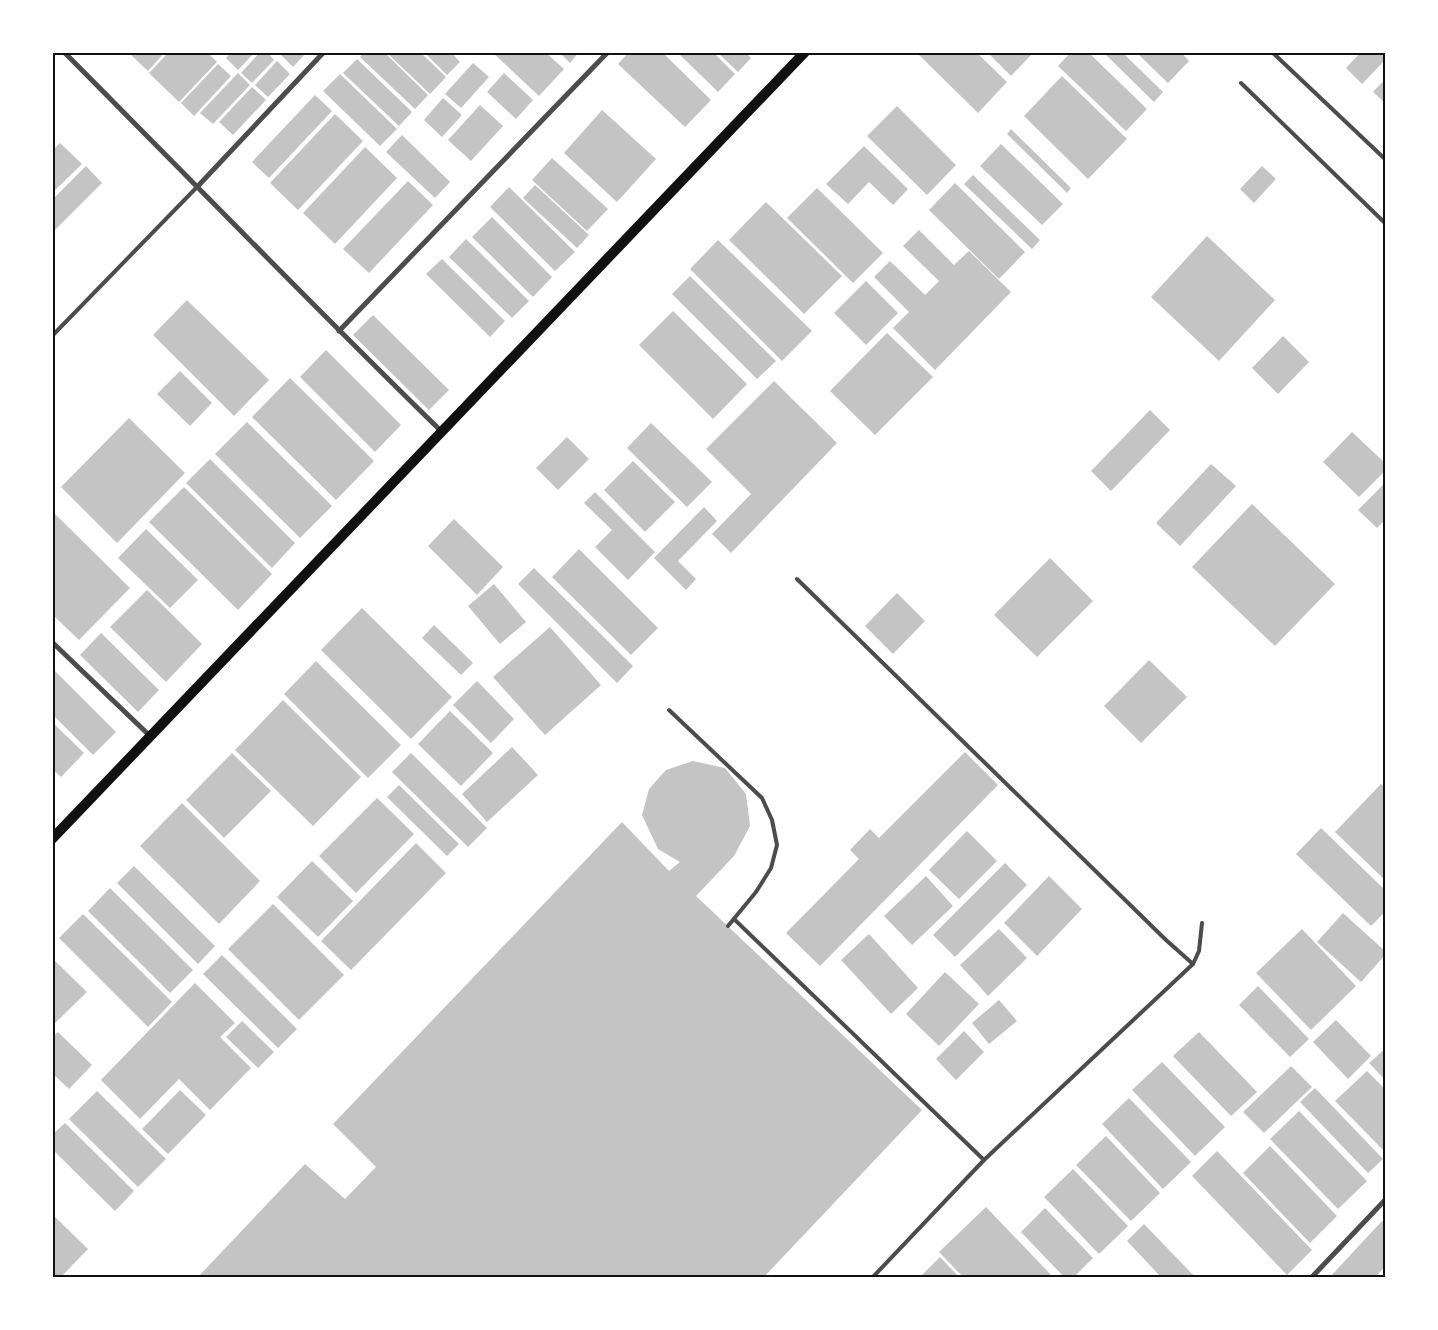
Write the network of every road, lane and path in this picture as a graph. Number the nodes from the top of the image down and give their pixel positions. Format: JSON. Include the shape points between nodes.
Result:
{"nodes":[{"id":1,"x":64,"y":52,"type":"edge"},
{"id":2,"x":324,"y":52,"type":"edge"},
{"id":3,"x":608,"y":52,"type":"edge"},
{"id":4,"x":805,"y":52,"type":"edge"},
{"id":5,"x":1272,"y":52,"type":"edge"},
{"id":6,"x":1241,"y":83,"type":"dead end"},
{"id":7,"x":1386,"y":160,"type":"edge"},
{"id":8,"x":198,"y":186,"type":"junction"},
{"id":9,"x":1386,"y":224,"type":"edge"},
{"id":10,"x":339,"y":331,"type":"junction"},
{"id":11,"x":52,"y":336,"type":"edge"},
{"id":12,"x":442,"y":432,"type":"junction"},
{"id":13,"x":797,"y":579,"type":"dead end"},
{"id":14,"x":52,"y":642,"type":"edge"},
{"id":15,"x":669,"y":710,"type":"dead end"},
{"id":16,"x":150,"y":736,"type":"junction"},
{"id":17,"x":52,"y":838,"type":"edge"},
{"id":18,"x":734,"y":919,"type":"junction"},
{"id":19,"x":1202,"y":923,"type":"dead end"},
{"id":20,"x":728,"y":926,"type":"dead end"},
{"id":21,"x":1193,"y":964,"type":"junction"},
{"id":22,"x":984,"y":1160,"type":"junction"},
{"id":23,"x":1386,"y":1198,"type":"edge"},
{"id":24,"x":872,"y":1278,"type":"edge"},
{"id":25,"x":1311,"y":1278,"type":"edge"}],
"edges":[{"from":1,"to":8,"type":"street"},
{"from":2,"to":8,"type":"street"},
{"from":3,"to":10,"type":"street"},
{"from":4,"to":12,"type":"main road"},
{"from":5,"to":7,"type":"lane"},
{"from":6,"to":9,"type":"lane"},
{"from":8,"to":10,"type":"street"},
{"from":8,"to":11,"type":"lane"},
{"from":10,"to":12,"type":"street"},
{"from":12,"to":16,"type":"main road"},
{"from":13,"to":21,"type":"lane"},
{"from":14,"to":16,"type":"street"},
{"from":15,"to":18,"type":"lane","via":[[762,798],[772,820],[776,845],[771,868]]},
{"from":16,"to":17,"type":"main road"},
{"from":18,"to":20,"type":"lane"},
{"from":18,"to":22,"type":"lane"},
{"from":19,"to":21,"type":"lane","via":[[1199,951]]},
{"from":21,"to":22,"type":"lane"},
{"from":22,"to":24,"type":"lane"},
{"from":23,"to":25,"type":"street"}]}
